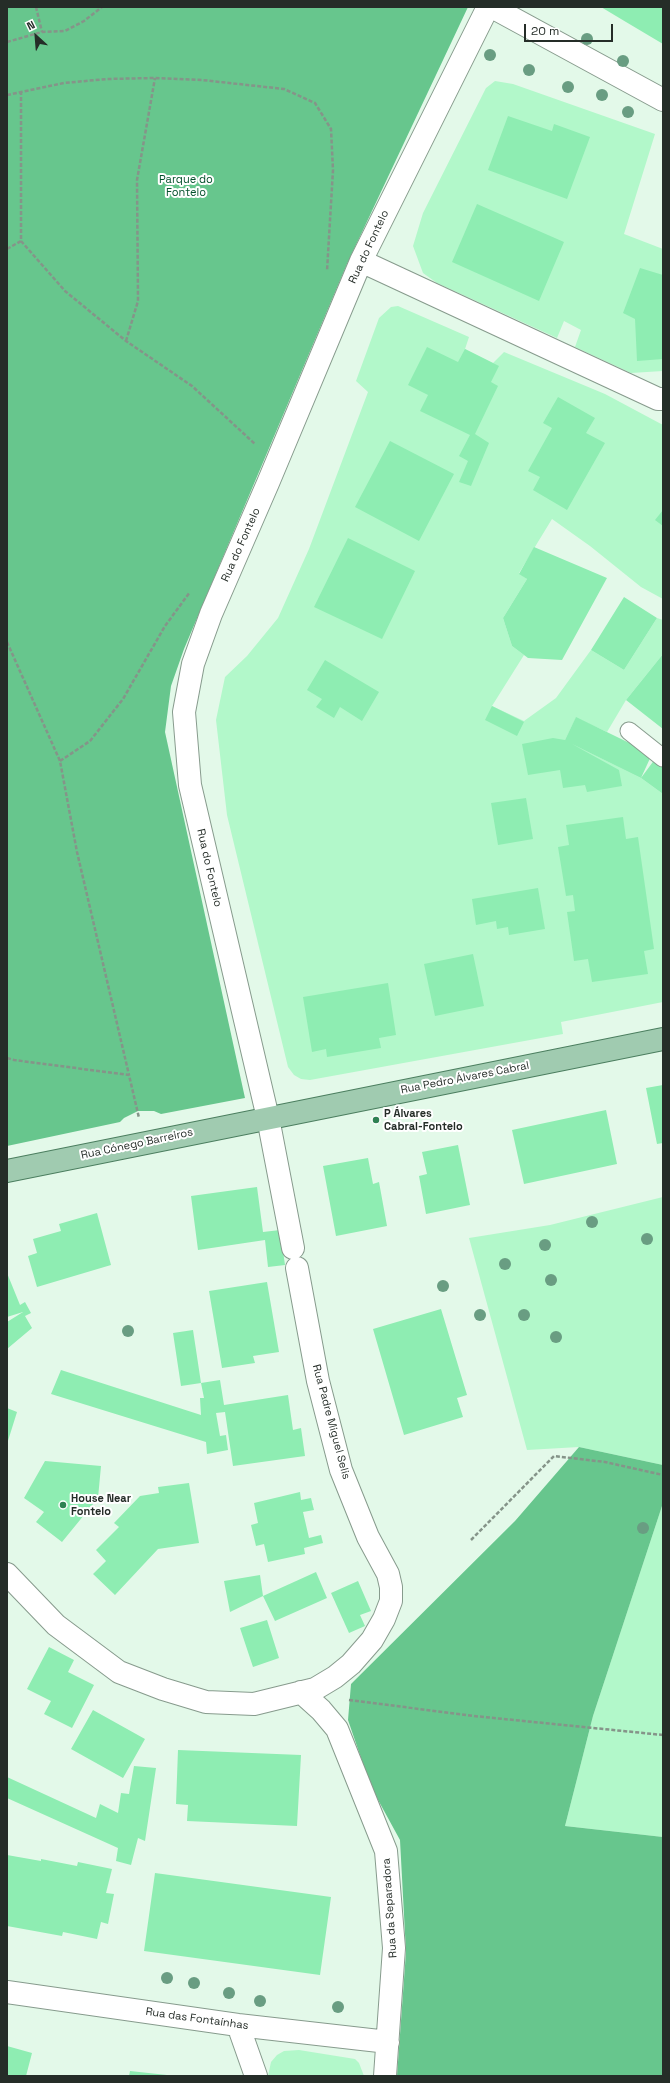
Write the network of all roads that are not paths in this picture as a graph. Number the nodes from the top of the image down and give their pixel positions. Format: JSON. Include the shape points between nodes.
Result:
{"nodes":[{"id":1,"x":488,"y":7,"type":"edge"},
{"id":2,"x":492,"y":7,"type":"edge"},
{"id":3,"x":663,"y":100,"type":"edge"},
{"id":4,"x":361,"y":261,"type":"junction"},
{"id":5,"x":663,"y":399,"type":"edge"},
{"id":6,"x":629,"y":731,"type":"dead end"},
{"id":7,"x":663,"y":758,"type":"edge"},
{"id":8,"x":663,"y":1038,"type":"edge"},
{"id":9,"x":268,"y":1118,"type":"junction"},
{"id":10,"x":7,"y":1171,"type":"edge"},
{"id":11,"x":7,"y":1574,"type":"edge"},
{"id":12,"x":301,"y":1692,"type":"junction"},
{"id":13,"x":7,"y":1992,"type":"edge"},
{"id":14,"x":238,"y":2025,"type":"junction"},
{"id":15,"x":388,"y":2042,"type":"junction"},
{"id":16,"x":256,"y":2076,"type":"edge"},
{"id":17,"x":385,"y":2076,"type":"edge"}],
"edges":[{"from":1,"to":4,"type":"street","name":"Rua do Fontelo"},
{"from":2,"to":3,"type":"street"},
{"from":4,"to":5,"type":"street","via":[[658,399]]},
{"from":4,"to":9,"type":"street","name":"Rua do Fontelo","via":[[211,614],[193,664],[184,712],[190,785]]},
{"from":6,"to":7,"type":"lane"},
{"from":8,"to":9,"type":"main road","name":"Rua Pedro Álvares Cabral"},
{"from":9,"to":10,"type":"main road","name":"Rua Cónego Barreiros"},
{"from":9,"to":12,"type":"street","name":"Rua Padre Miguel Selis","via":[[318,1381],[342,1470],[368,1538],[388,1574],[391,1587],[391,1601],[372,1640],[351,1664],[335,1677],[315,1689]]},
{"from":11,"to":12,"type":"street","name":"Rua Padre Miguel Selis","via":[[56,1625],[119,1672],[206,1702],[254,1704]]},
{"from":12,"to":15,"type":"street","name":"Rua da Separadora","via":[[337,1729],[386,1851],[394,1948]]},
{"from":13,"to":14,"type":"street","name":"Rua das Fontaínhas"},
{"from":14,"to":15,"type":"street","name":"Rua das Fontaínhas"},
{"from":14,"to":16,"type":"street"},
{"from":15,"to":17,"type":"street","name":"Rua da Separadora"}]}
